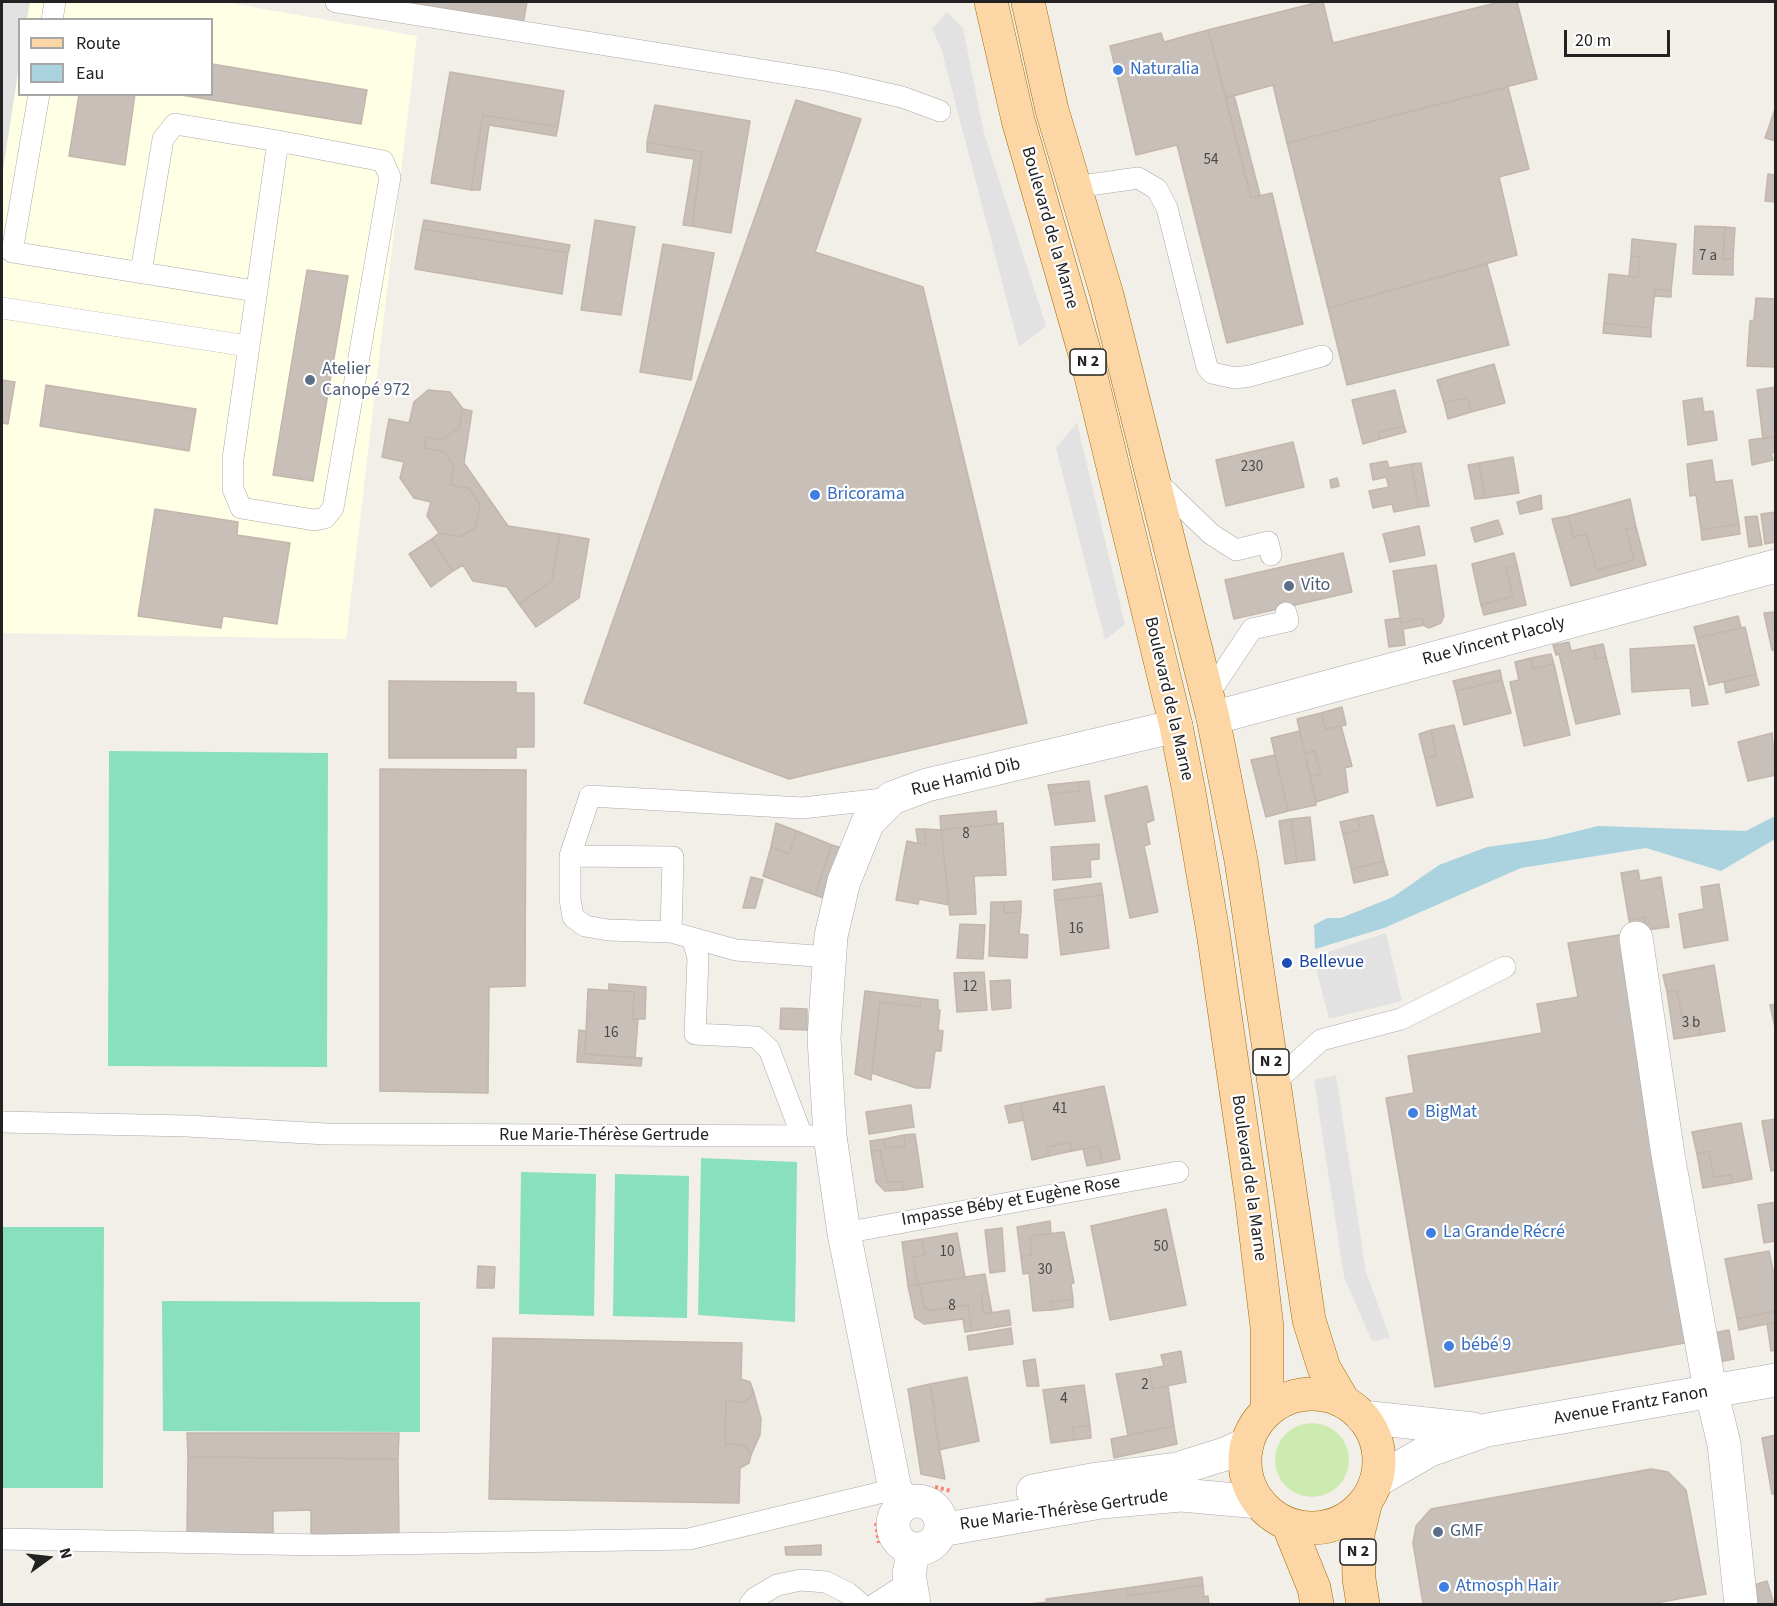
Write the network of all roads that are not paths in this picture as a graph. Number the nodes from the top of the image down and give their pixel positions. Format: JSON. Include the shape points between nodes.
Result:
{"nodes":[{"id":1,"x":55,"y":2,"type":"edge"},
{"id":2,"x":336,"y":2,"type":"edge"},
{"id":3,"x":991,"y":2,"type":"edge"},
{"id":4,"x":1028,"y":2,"type":"edge"},
{"id":5,"x":52,"y":18,"type":"edge"},
{"id":6,"x":39,"y":96,"type":"edge"},
{"id":7,"x":940,"y":111,"type":"dead end"},
{"id":8,"x":278,"y":141,"type":"junction"},
{"id":9,"x":1075,"y":187,"type":"junction"},
{"id":10,"x":7,"y":251,"type":"edge"},
{"id":11,"x":141,"y":272,"type":"junction"},
{"id":12,"x":255,"y":291,"type":"junction"},
{"id":13,"x":2,"y":308,"type":"edge"},
{"id":14,"x":248,"y":346,"type":"junction"},
{"id":15,"x":1322,"y":356,"type":"dead end"},
{"id":16,"x":1154,"y":479,"type":"junction"},
{"id":17,"x":1271,"y":555,"type":"dead end"},
{"id":18,"x":1776,"y":566,"type":"edge"},
{"id":19,"x":1286,"y":613,"type":"dead end"},
{"id":20,"x":1210,"y":706,"type":"junction"},
{"id":21,"x":1176,"y":726,"type":"junction"},
{"id":22,"x":892,"y":798,"type":"junction"},
{"id":23,"x":570,"y":856,"type":"junction"},
{"id":24,"x":670,"y":932,"type":"junction"},
{"id":25,"x":1636,"y":938,"type":"dead end"},
{"id":26,"x":693,"y":940,"type":"junction"},
{"id":27,"x":829,"y":957,"type":"junction"},
{"id":28,"x":1505,"y":967,"type":"dead end"},
{"id":29,"x":1274,"y":1083,"type":"junction"},
{"id":30,"x":2,"y":1122,"type":"edge"},
{"id":31,"x":816,"y":1136,"type":"junction"},
{"id":32,"x":1178,"y":1172,"type":"dead end"},
{"id":33,"x":844,"y":1233,"type":"junction"},
{"id":34,"x":1776,"y":1380,"type":"edge"},
{"id":35,"x":1711,"y":1393,"type":"junction"},
{"id":36,"x":1353,"y":1409,"type":"junction"},
{"id":37,"x":1267,"y":1411,"type":"junction"},
{"id":38,"x":1487,"y":1430,"type":"junction"},
{"id":39,"x":1247,"y":1444,"type":"junction"},
{"id":40,"x":1371,"y":1491,"type":"junction"},
{"id":41,"x":927,"y":1501,"type":"junction"},
{"id":42,"x":1258,"y":1502,"type":"junction"},
{"id":43,"x":1288,"y":1524,"type":"junction"},
{"id":44,"x":2,"y":1539,"type":"edge"},
{"id":45,"x":914,"y":1549,"type":"junction"},
{"id":46,"x":913,"y":1593,"type":"edge"},
{"id":47,"x":750,"y":1605,"type":"edge"},
{"id":48,"x":861,"y":1605,"type":"edge"},
{"id":49,"x":875,"y":1605,"type":"edge"},
{"id":50,"x":1317,"y":1605,"type":"edge"},
{"id":51,"x":1363,"y":1605,"type":"edge"},
{"id":52,"x":1741,"y":1605,"type":"edge"}],
"edges":[{"from":1,"to":5,"type":"lane"},
{"from":2,"to":7,"type":"lane","via":[[831,81],[902,97]]},
{"from":3,"to":21,"type":"main road","name":"Boulevard de la Marne","number":"N 2","via":[[1018,120],[1089,368]]},
{"from":4,"to":9,"type":"main road","name":"Boulevard de la Marne","number":"N 2","via":[[1052,110]]},
{"from":6,"to":10,"type":"lane"},
{"from":8,"to":11,"type":"lane","via":[[175,124],[163,139]]},
{"from":8,"to":12,"type":"lane"},
{"from":8,"to":14,"type":"lane","via":[[383,161],[390,177],[333,508],[325,518],[314,520],[241,508],[233,489],[232,459]]},
{"from":9,"to":15,"type":"lane","via":[[1138,178],[1157,189],[1167,208],[1207,367],[1212,373],[1235,378],[1250,376]]},
{"from":9,"to":16,"type":"main road","name":"Boulevard de la Marne","number":"N 2"},
{"from":10,"to":11,"type":"lane"},
{"from":11,"to":12,"type":"lane"},
{"from":12,"to":14,"type":"lane"},
{"from":13,"to":14,"type":"lane"},
{"from":16,"to":17,"type":"lane","via":[[1211,534],[1236,549],[1269,542]]},
{"from":16,"to":20,"type":"main road","name":"Boulevard de la Marne","number":"N 2"},
{"from":18,"to":20,"type":"street","name":"Rue Vincent Placoly"},
{"from":19,"to":20,"type":"lane","via":[[1288,621],[1252,629]]},
{"from":20,"to":29,"type":"main road","name":"Boulevard de la Marne","number":"N 2","via":[[1240,860]]},
{"from":21,"to":22,"type":"street","name":"Rue Hamid Dib","via":[[927,785]]},
{"from":21,"to":37,"type":"main road","name":"Boulevard de la Marne","number":"N 2","via":[[1214,932],[1251,1194],[1267,1327]]},
{"from":22,"to":23,"type":"lane","via":[[802,808],[590,796]]},
{"from":22,"to":27,"type":"street","name":"Rue Hamid Dib","via":[[868,822],[844,881]]},
{"from":23,"to":24,"type":"lane","via":[[573,917],[585,926],[608,930]]},
{"from":23,"to":24,"type":"lane","via":[[673,857]]},
{"from":24,"to":26,"type":"lane"},
{"from":25,"to":35,"type":"street","via":[[1668,1155]]},
{"from":26,"to":27,"type":"lane","via":[[736,950]]},
{"from":26,"to":31,"type":"lane","via":[[698,958],[695,1034],[756,1037],[769,1049]]},
{"from":27,"to":31,"type":"street","name":"Rue Hamid Dib"},
{"from":28,"to":29,"type":"lane","via":[[1401,1019],[1322,1040]]},
{"from":29,"to":36,"type":"main road","name":"Boulevard de la Marne","number":"N 2","via":[[1309,1320],[1324,1368]]},
{"from":30,"to":31,"type":"lane","name":"Rue Marie-Thérèse Gertrude","via":[[326,1134]]},
{"from":31,"to":33,"type":"street"},
{"from":32,"to":33,"type":"lane","name":"Impasse Béby et Eugène Rose"},
{"from":33,"to":41,"type":"street"},
{"from":34,"to":35,"type":"street","name":"Avenue Frantz Fanon"},
{"from":35,"to":38,"type":"street","name":"Avenue Frantz Fanon"},
{"from":35,"to":52,"type":"street","via":[[1724,1444]]},
{"from":36,"to":37,"type":"main road","via":[[1324,1395],[1304,1395],[1284,1400]]},
{"from":36,"to":38,"type":"street","name":"Avenue Frantz Fanon","via":[[1422,1426]]},
{"from":36,"to":40,"type":"main road","via":[[1374,1436],[1379,1458]]},
{"from":37,"to":39,"type":"main road","via":[[1258,1420]]},
{"from":38,"to":40,"type":"street","name":"Avenue Frantz Fanon","via":[[1430,1450]]},
{"from":39,"to":41,"type":"street","name":"Rue Marie-Thérèse Gertrude","via":[[1177,1469]]},
{"from":39,"to":42,"type":"main road","via":[[1245,1464]]},
{"from":40,"to":43,"type":"main road","via":[[1351,1516],[1331,1526],[1309,1528]]},
{"from":40,"to":51,"type":"main road","number":"N 2","via":[[1358,1534]]},
{"from":41,"to":42,"type":"street","name":"Rue Marie-Thérèse Gertrude","via":[[1101,1502],[1181,1494]]},
{"from":41,"to":44,"type":"lane","via":[[689,1539],[321,1545]]},
{"from":41,"to":45,"type":"street","via":[[932,1544]]},
{"from":41,"to":45,"type":"street","via":[[895,1516],[894,1532],[903,1545]]},
{"from":42,"to":43,"type":"main road"},
{"from":43,"to":50,"type":"main road"},
{"from":45,"to":46,"type":"street","via":[[909,1574]]},
{"from":46,"to":49,"type":"lane"},
{"from":47,"to":48,"type":"lane","via":[[777,1585],[801,1580],[826,1582]]}]}
